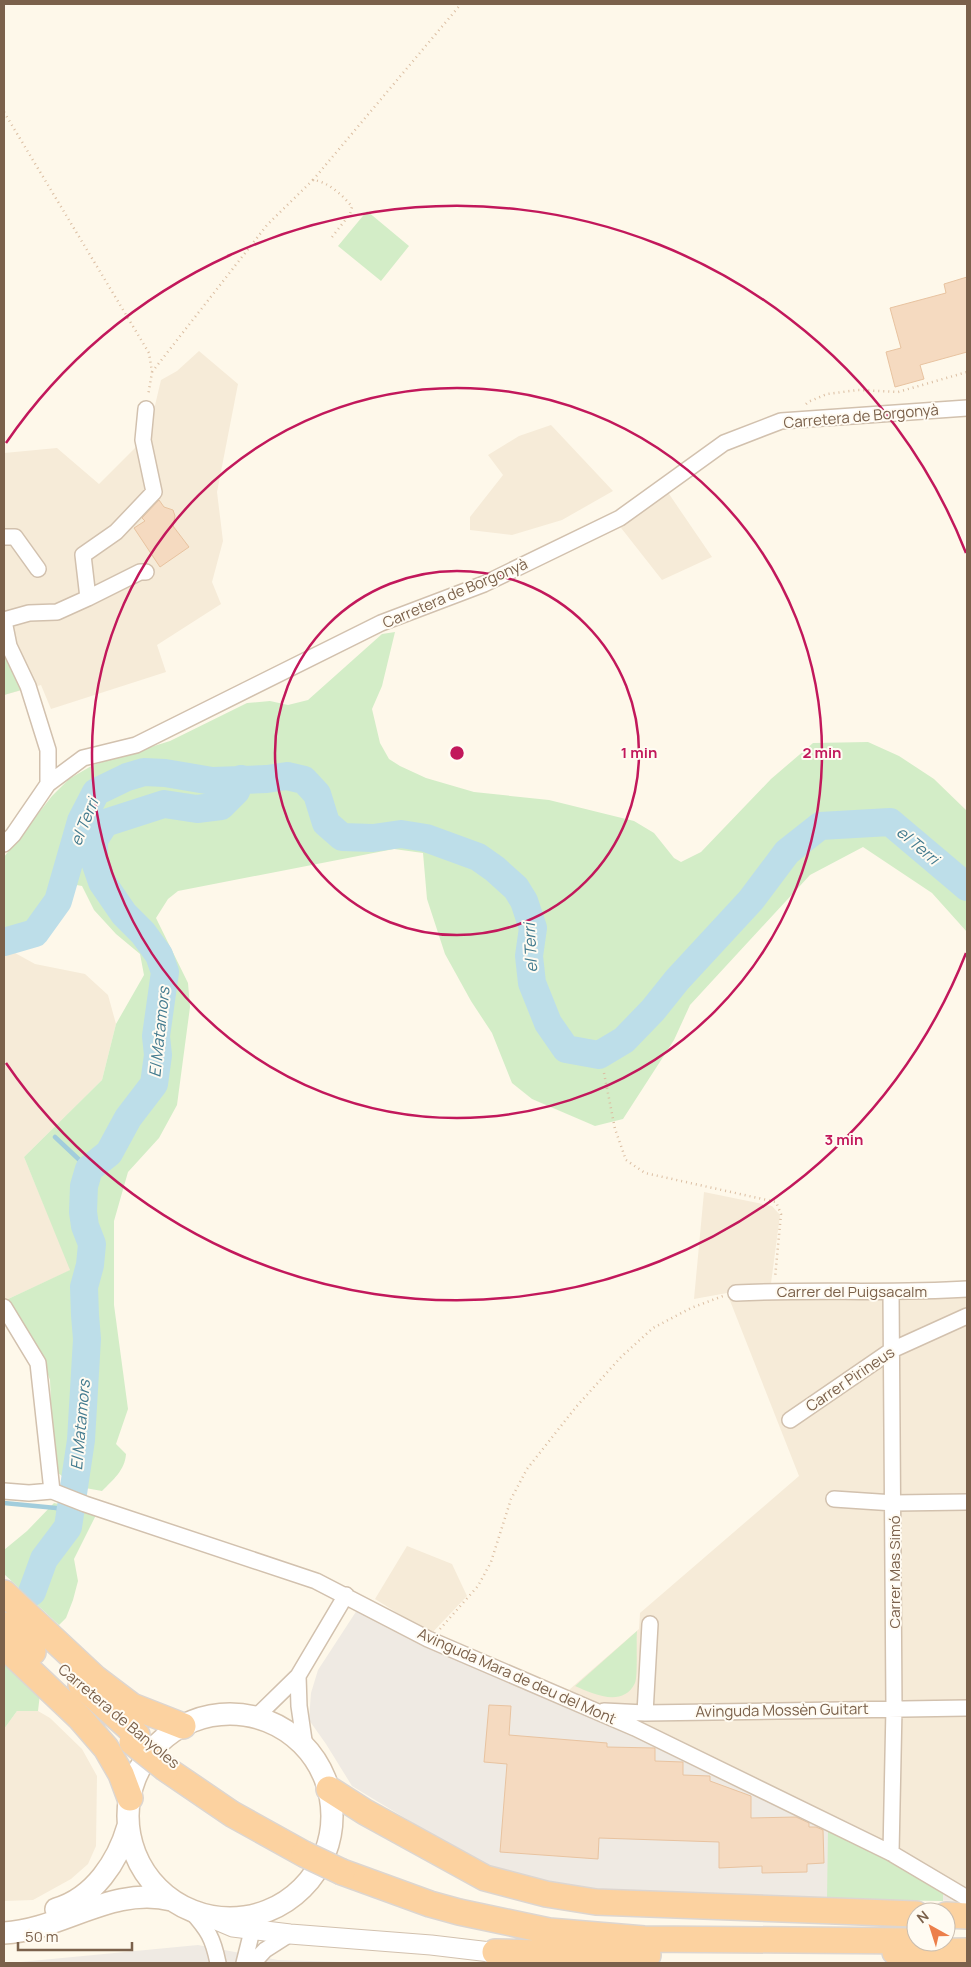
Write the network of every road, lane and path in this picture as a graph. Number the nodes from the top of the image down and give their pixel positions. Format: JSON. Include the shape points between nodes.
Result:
{"nodes":[{"id":1,"x":461,"y":4,"type":"edge"},
{"id":2,"x":4,"y":112,"type":"edge"},
{"id":3,"x":313,"y":180,"type":"junction"},
{"id":4,"x":332,"y":237,"type":"dead end"},
{"id":5,"x":152,"y":372,"type":"junction"},
{"id":6,"x":967,"y":372,"type":"edge"},
{"id":7,"x":967,"y":408,"type":"edge"},
{"id":8,"x":146,"y":409,"type":"joint"},
{"id":9,"x":796,"y":420,"type":"junction"},
{"id":10,"x":4,"y":537,"type":"edge"},
{"id":11,"x":38,"y":569,"type":"dead end"},
{"id":12,"x":146,"y":572,"type":"dead end"},
{"id":13,"x":88,"y":598,"type":"junction"},
{"id":14,"x":4,"y":621,"type":"edge"},
{"id":15,"x":48,"y":784,"type":"junction"},
{"id":16,"x":4,"y":844,"type":"edge"},
{"id":17,"x":604,"y":1073,"type":"dead end"},
{"id":18,"x":967,"y":1289,"type":"edge"},
{"id":19,"x":773,"y":1292,"type":"junction"},
{"id":20,"x":892,"y":1292,"type":"junction"},
{"id":21,"x":736,"y":1293,"type":"joint"},
{"id":22,"x":4,"y":1307,"type":"edge"},
{"id":23,"x":967,"y":1316,"type":"edge"},
{"id":24,"x":892,"y":1350,"type":"junction"},
{"id":25,"x":790,"y":1420,"type":"dead end"},
{"id":26,"x":4,"y":1491,"type":"edge"},
{"id":27,"x":56,"y":1493,"type":"junction"},
{"id":28,"x":834,"y":1499,"type":"dead end"},
{"id":29,"x":967,"y":1502,"type":"edge"},
{"id":30,"x":894,"y":1503,"type":"junction"},
{"id":31,"x":4,"y":1593,"type":"edge"},
{"id":32,"x":346,"y":1595,"type":"junction"},
{"id":33,"x":4,"y":1612,"type":"edge"},
{"id":34,"x":650,"y":1624,"type":"dead end"},
{"id":35,"x":4,"y":1625,"type":"edge"},
{"id":36,"x":431,"y":1640,"type":"junction"},
{"id":37,"x":4,"y":1646,"type":"edge"},
{"id":38,"x":298,"y":1676,"type":"junction"},
{"id":39,"x":894,"y":1708,"type":"junction"},
{"id":40,"x":967,"y":1708,"type":"edge"},
{"id":41,"x":597,"y":1711,"type":"junction"},
{"id":42,"x":645,"y":1713,"type":"junction"},
{"id":43,"x":256,"y":1717,"type":"junction"},
{"id":44,"x":183,"y":1726,"type":"junction"},
{"id":45,"x":135,"y":1738,"type":"junction"},
{"id":46,"x":305,"y":1747,"type":"junction"},
{"id":47,"x":329,"y":1789,"type":"junction"},
{"id":48,"x":130,"y":1798,"type":"junction"},
{"id":49,"x":128,"y":1826,"type":"junction"},
{"id":50,"x":891,"y":1853,"type":"junction"},
{"id":51,"x":343,"y":1867,"type":"junction"},
{"id":52,"x":967,"y":1898,"type":"edge"},
{"id":53,"x":172,"y":1900,"type":"junction"},
{"id":54,"x":199,"y":1913,"type":"junction"},
{"id":55,"x":906,"y":1914,"type":"edge"},
{"id":56,"x":4,"y":1918,"type":"edge"},
{"id":57,"x":258,"y":1921,"type":"junction"},
{"id":58,"x":906,"y":1926,"type":"edge"},
{"id":59,"x":4,"y":1933,"type":"edge"},
{"id":60,"x":290,"y":1934,"type":"junction"},
{"id":61,"x":906,"y":1941,"type":"edge"},
{"id":62,"x":967,"y":1951,"type":"edge"},
{"id":63,"x":495,"y":1952,"type":"junction"},
{"id":64,"x":218,"y":1963,"type":"edge"},
{"id":65,"x":244,"y":1963,"type":"edge"},
{"id":66,"x":253,"y":1963,"type":"edge"},
{"id":67,"x":559,"y":1963,"type":"edge"}],
"edges":[{"from":1,"to":3,"type":"path"},
{"from":2,"to":5,"type":"path","via":[[148,353]]},
{"from":3,"to":4,"type":"path","via":[[320,180],[352,207]]},
{"from":3,"to":5,"type":"path","via":[[267,225]]},
{"from":5,"to":8,"type":"path"},
{"from":6,"to":9,"type":"path","via":[[898,392],[858,390],[828,394],[808,402]]},
{"from":7,"to":9,"type":"street","name":"Carretera de Borgonyà"},
{"from":8,"to":13,"type":"street","via":[[143,440],[154,492],[116,532],[83,555]]},
{"from":9,"to":15,"type":"street","name":"Carretera de Borgonyà","via":[[781,421],[724,443],[620,518],[484,584],[381,623],[136,745],[83,758]]},
{"from":10,"to":11,"type":"street","via":[[15,537]]},
{"from":12,"to":13,"type":"street"},
{"from":13,"to":14,"type":"street","via":[[57,612],[29,613]]},
{"from":14,"to":15,"type":"street","via":[[8,646],[28,686],[48,750]]},
{"from":15,"to":16,"type":"street","name":"Carretera de Borgonyà"},
{"from":17,"to":19,"type":"path","via":[[615,1129],[626,1160],[645,1173],[776,1202],[781,1214]]},
{"from":18,"to":20,"type":"street","name":"Carrer del Puigsacalm"},
{"from":19,"to":20,"type":"street","name":"Carrer del Puigsacalm"},
{"from":19,"to":21,"type":"street","name":"Carrer del Puigsacalm"},
{"from":20,"to":24,"type":"street","name":"Carrer Mas Simó"},
{"from":21,"to":36,"type":"path","via":[[691,1308],[653,1328],[576,1407],[527,1469],[511,1499],[491,1562],[478,1586]]},
{"from":22,"to":27,"type":"street","via":[[38,1363]]},
{"from":23,"to":24,"type":"street","name":"Carrer Pirineus"},
{"from":24,"to":25,"type":"street","name":"Carrer Pirineus"},
{"from":24,"to":30,"type":"street","name":"Carrer Mas Simó"},
{"from":26,"to":27,"type":"street"},
{"from":27,"to":32,"type":"street","name":"Avinguda Mara de deu del Mont","via":[[316,1581]]},
{"from":28,"to":30,"type":"street"},
{"from":29,"to":30,"type":"street"},
{"from":30,"to":39,"type":"street","name":"Carrer Mas Simó"},
{"from":31,"to":44,"type":"highway","via":[[95,1678],[132,1706]]},
{"from":32,"to":36,"type":"street","name":"Avinguda Mara de deu del Mont"},
{"from":32,"to":38,"type":"street"},
{"from":33,"to":45,"type":"highway","name":"Carretera de Banyoles"},
{"from":34,"to":42,"type":"street"},
{"from":35,"to":45,"type":"highway","via":[[65,1683]]},
{"from":36,"to":41,"type":"street","name":"Avinguda Mara de deu del Mont"},
{"from":37,"to":48,"type":"highway","via":[[80,1718],[106,1748]]},
{"from":38,"to":43,"type":"street"},
{"from":38,"to":46,"type":"street"},
{"from":39,"to":40,"type":"street","name":"Avinguda Mossèn Guitart"},
{"from":39,"to":42,"type":"street","name":"Avinguda Mossèn Guitart"},
{"from":39,"to":50,"type":"street","name":"Carrer Mas Simó"},
{"from":41,"to":42,"type":"street","name":"Avinguda Mossèn Guitart"},
{"from":41,"to":50,"type":"street","name":"Avinguda Mara de deu del Mont"},
{"from":43,"to":44,"type":"main road","via":[[231,1714],[206,1717]]},
{"from":43,"to":46,"type":"main road","via":[[283,1728]]},
{"from":44,"to":48,"type":"main road","via":[[148,1756],[136,1776]]},
{"from":45,"to":51,"type":"highway","bridge":true,"via":[[232,1814]]},
{"from":46,"to":47,"type":"main road"},
{"from":47,"to":55,"type":"highway","via":[[485,1878],[546,1894],[596,1902]]},
{"from":47,"to":57,"type":"main road","via":[[332,1827],[320,1864],[296,1894]]},
{"from":48,"to":49,"type":"main road"},
{"from":49,"to":53,"type":"main road","via":[[142,1868],[155,1886]]},
{"from":49,"to":56,"type":"main road","via":[[117,1856],[104,1875],[83,1895],[62,1907]]},
{"from":50,"to":52,"type":"street","name":"Avinguda Mara de deu del Mont"},
{"from":51,"to":58,"type":"highway","via":[[506,1910],[580,1920],[641,1925]]},
{"from":51,"to":61,"type":"highway","via":[[452,1910],[549,1931],[644,1939]]},
{"from":53,"to":54,"type":"main road"},
{"from":53,"to":59,"type":"main road","via":[[156,1896],[126,1898],[52,1924]]},
{"from":54,"to":57,"type":"main road"},
{"from":54,"to":64,"type":"street","via":[[214,1943]]},
{"from":57,"to":60,"type":"street"},
{"from":57,"to":65,"type":"street"},
{"from":60,"to":63,"type":"street"},
{"from":60,"to":66,"type":"street","via":[[265,1950]]},
{"from":62,"to":63,"type":"highway","via":[[688,1956]]},
{"from":63,"to":67,"type":"street"}]}
